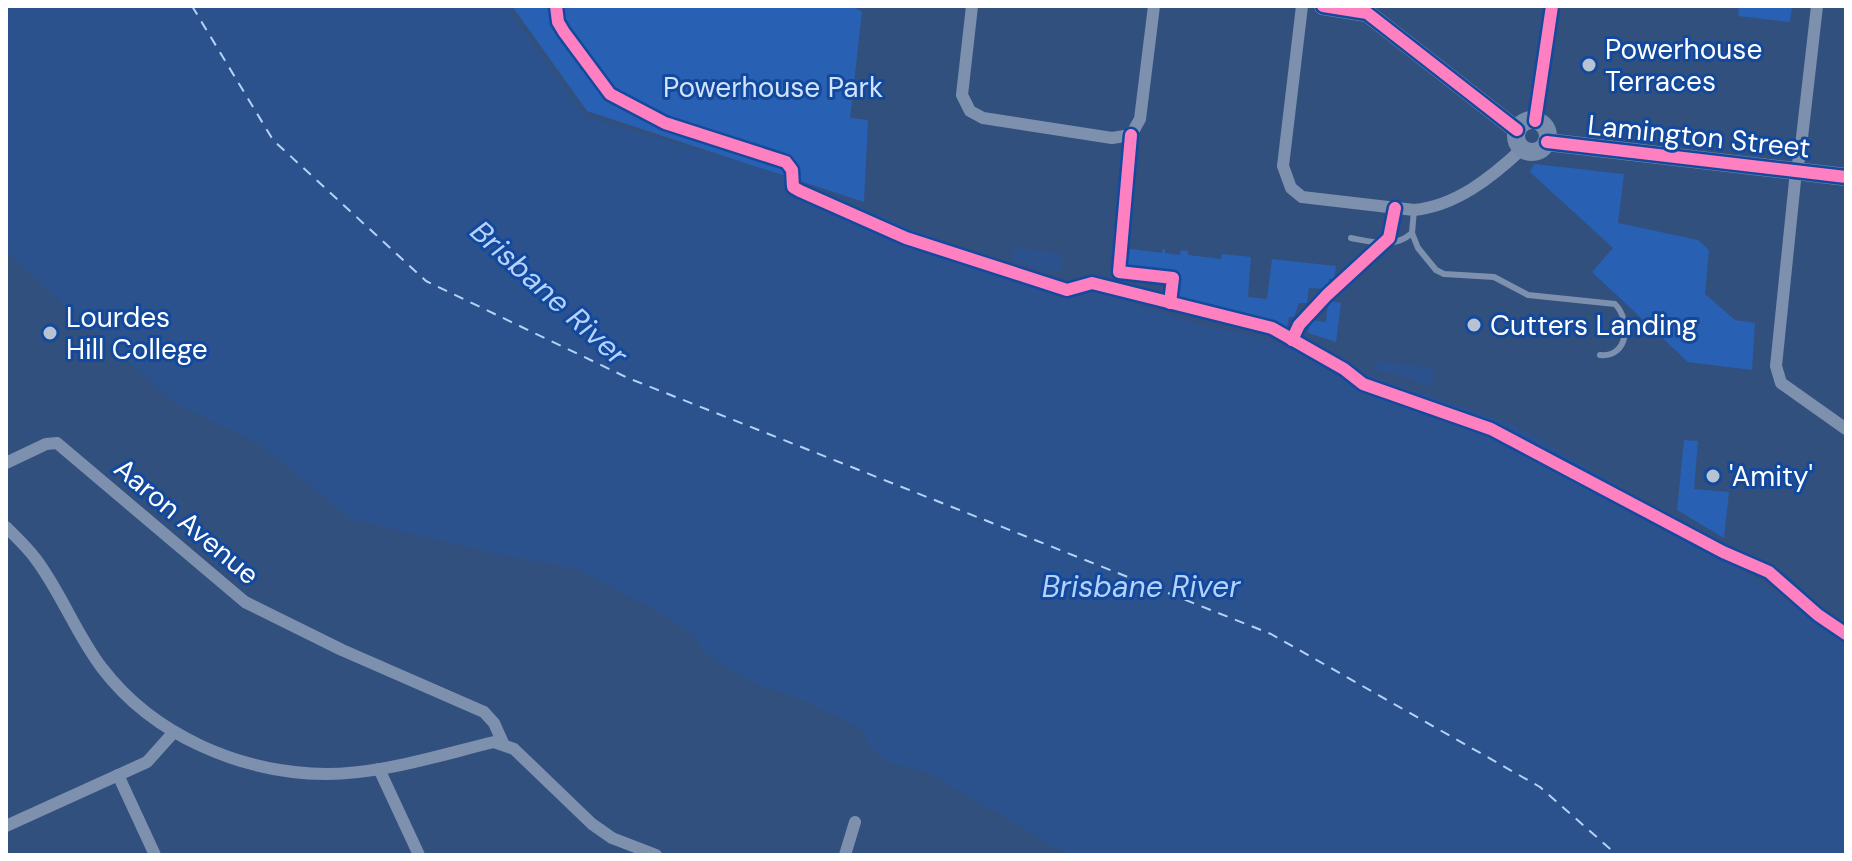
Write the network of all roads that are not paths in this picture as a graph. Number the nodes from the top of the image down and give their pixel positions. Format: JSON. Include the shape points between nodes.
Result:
{"nodes":[{"id":1,"x":972,"y":6,"type":"edge"},
{"id":2,"x":1154,"y":6,"type":"edge"},
{"id":3,"x":1302,"y":6,"type":"edge"},
{"id":4,"x":1323,"y":6,"type":"edge"},
{"id":5,"x":1552,"y":6,"type":"edge"},
{"id":6,"x":1817,"y":6,"type":"edge"},
{"id":7,"x":1535,"y":121,"type":"junction"},
{"id":8,"x":1517,"y":130,"type":"junction"},
{"id":9,"x":1547,"y":142,"type":"junction"},
{"id":10,"x":1522,"y":149,"type":"junction"},
{"id":11,"x":1796,"y":171,"type":"junction"},
{"id":12,"x":1846,"y":177,"type":"edge"},
{"id":13,"x":1414,"y":210,"type":"junction"},
{"id":14,"x":1412,"y":233,"type":"junction"},
{"id":15,"x":1351,"y":238,"type":"dead end"},
{"id":16,"x":1600,"y":355,"type":"dead end"},
{"id":17,"x":1846,"y":429,"type":"edge"},
{"id":18,"x":6,"y":463,"type":"edge"},
{"id":19,"x":6,"y":527,"type":"edge"},
{"id":20,"x":173,"y":733,"type":"junction"},
{"id":21,"x":503,"y":743,"type":"junction"},
{"id":22,"x":379,"y":769,"type":"junction"},
{"id":23,"x":118,"y":775,"type":"junction"},
{"id":24,"x":855,"y":822,"type":"dead end"},
{"id":25,"x":6,"y":826,"type":"edge"},
{"id":26,"x":155,"y":855,"type":"edge"},
{"id":27,"x":419,"y":855,"type":"edge"},
{"id":28,"x":656,"y":855,"type":"edge"},
{"id":29,"x":845,"y":855,"type":"edge"}],
"edges":[{"from":1,"to":2,"type":"street","via":[[962,95],[970,111],[983,118],[1112,138],[1131,135],[1140,119]]},
{"from":3,"to":13,"type":"street","via":[[1285,178],[1302,197]]},
{"from":4,"to":8,"type":"street","via":[[1367,13]]},
{"from":5,"to":7,"type":"street"},
{"from":6,"to":11,"type":"street"},
{"from":7,"to":8,"type":"street","via":[[1524,122]]},
{"from":7,"to":9,"type":"street","via":[[1546,129]]},
{"from":8,"to":10,"type":"street"},
{"from":9,"to":10,"type":"street","via":[[1536,152]]},
{"from":9,"to":11,"type":"street","name":"Lamington Street"},
{"from":10,"to":13,"type":"street","via":[[1461,196]]},
{"from":11,"to":12,"type":"street","name":"Lamington Street"},
{"from":11,"to":17,"type":"street","via":[[1776,370],[1794,394]]},
{"from":13,"to":14,"type":"lane"},
{"from":14,"to":15,"type":"lane","via":[[1393,244]]},
{"from":14,"to":16,"type":"lane","via":[[1418,248],[1444,274],[1494,277],[1528,295],[1615,304],[1625,320],[1622,344],[1611,356]]},
{"from":18,"to":21,"type":"street","name":"Aaron Avenue","via":[[57,443],[245,602],[484,712]]},
{"from":19,"to":20,"type":"street","via":[[36,558],[103,669],[143,711]]},
{"from":20,"to":22,"type":"street","via":[[246,764],[326,774]]},
{"from":20,"to":23,"type":"street","via":[[147,762]]},
{"from":21,"to":22,"type":"street"},
{"from":21,"to":28,"type":"street","via":[[592,824]]},
{"from":22,"to":27,"type":"street"},
{"from":23,"to":25,"type":"street"},
{"from":23,"to":26,"type":"street"},
{"from":24,"to":29,"type":"street"}]}
